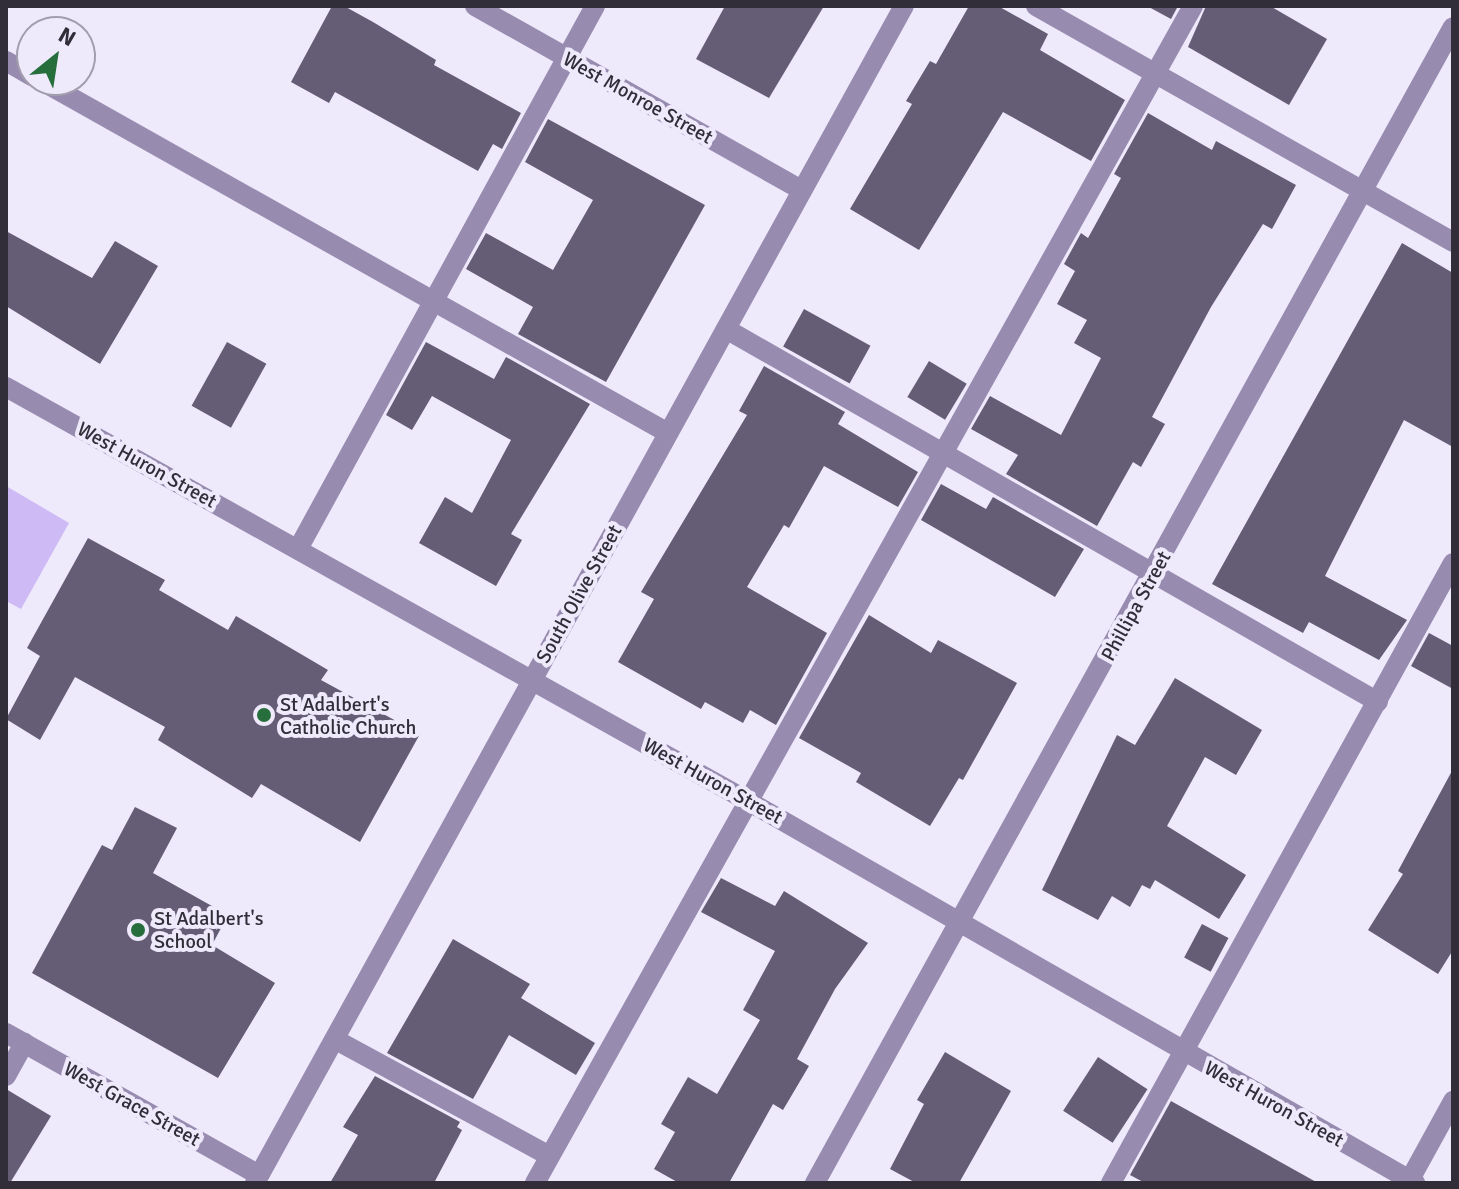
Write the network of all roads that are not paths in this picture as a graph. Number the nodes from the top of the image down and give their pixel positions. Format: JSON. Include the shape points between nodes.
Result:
{"nodes":[{"id":1,"x":475,"y":6,"type":"edge"},
{"id":2,"x":595,"y":6,"type":"edge"},
{"id":3,"x":904,"y":6,"type":"edge"},
{"id":4,"x":1036,"y":6,"type":"edge"},
{"id":5,"x":1193,"y":6,"type":"edge"},
{"id":6,"x":1453,"y":27,"type":"edge"},
{"id":7,"x":567,"y":58,"type":"junction"},
{"id":8,"x":1155,"y":73,"type":"junction"},
{"id":9,"x":69,"y":96,"type":"edge"},
{"id":10,"x":1362,"y":189,"type":"junction"},
{"id":11,"x":802,"y":190,"type":"junction"},
{"id":12,"x":1453,"y":242,"type":"edge"},
{"id":13,"x":434,"y":301,"type":"junction"},
{"id":14,"x":726,"y":329,"type":"junction"},
{"id":15,"x":6,"y":387,"type":"edge"},
{"id":16,"x":668,"y":433,"type":"junction"},
{"id":17,"x":940,"y":454,"type":"junction"},
{"id":18,"x":298,"y":549,"type":"junction"},
{"id":19,"x":1453,"y":563,"type":"edge"},
{"id":20,"x":1154,"y":574,"type":"junction"},
{"id":21,"x":531,"y":681,"type":"junction"},
{"id":22,"x":1378,"y":702,"type":"junction"},
{"id":23,"x":748,"y":801,"type":"junction"},
{"id":24,"x":960,"y":923,"type":"junction"},
{"id":25,"x":15,"y":1038,"type":"edge"},
{"id":26,"x":336,"y":1040,"type":"junction"},
{"id":27,"x":1183,"y":1053,"type":"junction"},
{"id":28,"x":6,"y":1076,"type":"edge"},
{"id":29,"x":1453,"y":1101,"type":"edge"},
{"id":30,"x":550,"y":1156,"type":"junction"},
{"id":31,"x":257,"y":1179,"type":"edge"},
{"id":32,"x":1411,"y":1182,"type":"edge"},
{"id":33,"x":535,"y":1183,"type":"edge"},
{"id":34,"x":815,"y":1183,"type":"edge"},
{"id":35,"x":1111,"y":1183,"type":"edge"}],
"edges":[{"from":1,"to":7,"type":"street","name":"West Monroe Street"},
{"from":2,"to":7,"type":"street"},
{"from":3,"to":11,"type":"street","name":"South Olive Street"},
{"from":4,"to":8,"type":"street"},
{"from":5,"to":8,"type":"street"},
{"from":6,"to":10,"type":"street","name":"Phillipa Street"},
{"from":7,"to":11,"type":"street","name":"West Monroe Street"},
{"from":7,"to":13,"type":"street"},
{"from":8,"to":10,"type":"street"},
{"from":8,"to":17,"type":"street"},
{"from":9,"to":13,"type":"street"},
{"from":10,"to":12,"type":"street"},
{"from":10,"to":20,"type":"street","name":"Phillipa Street"},
{"from":11,"to":14,"type":"street","name":"South Olive Street"},
{"from":13,"to":16,"type":"street"},
{"from":13,"to":18,"type":"street"},
{"from":14,"to":16,"type":"street","name":"South Olive Street"},
{"from":14,"to":17,"type":"street"},
{"from":15,"to":18,"type":"street","name":"West Huron Street"},
{"from":16,"to":21,"type":"street","name":"South Olive Street"},
{"from":17,"to":20,"type":"street"},
{"from":17,"to":23,"type":"street"},
{"from":18,"to":21,"type":"street","name":"West Huron Street"},
{"from":19,"to":22,"type":"street"},
{"from":20,"to":22,"type":"street"},
{"from":20,"to":24,"type":"street","name":"Phillipa Street"},
{"from":21,"to":23,"type":"street","name":"West Huron Street"},
{"from":21,"to":26,"type":"street","name":"South Olive Street"},
{"from":22,"to":27,"type":"street"},
{"from":23,"to":24,"type":"street","name":"West Huron Street"},
{"from":23,"to":30,"type":"street"},
{"from":24,"to":27,"type":"street","name":"West Huron Street"},
{"from":24,"to":34,"type":"street","name":"Phillipa Street"},
{"from":25,"to":28,"type":"street"},
{"from":25,"to":31,"type":"street","name":"West Grace Street"},
{"from":26,"to":30,"type":"street"},
{"from":26,"to":31,"type":"street","name":"South Olive Street"},
{"from":27,"to":32,"type":"street","name":"West Huron Street"},
{"from":27,"to":35,"type":"street"},
{"from":29,"to":32,"type":"street"},
{"from":30,"to":33,"type":"street"}]}
